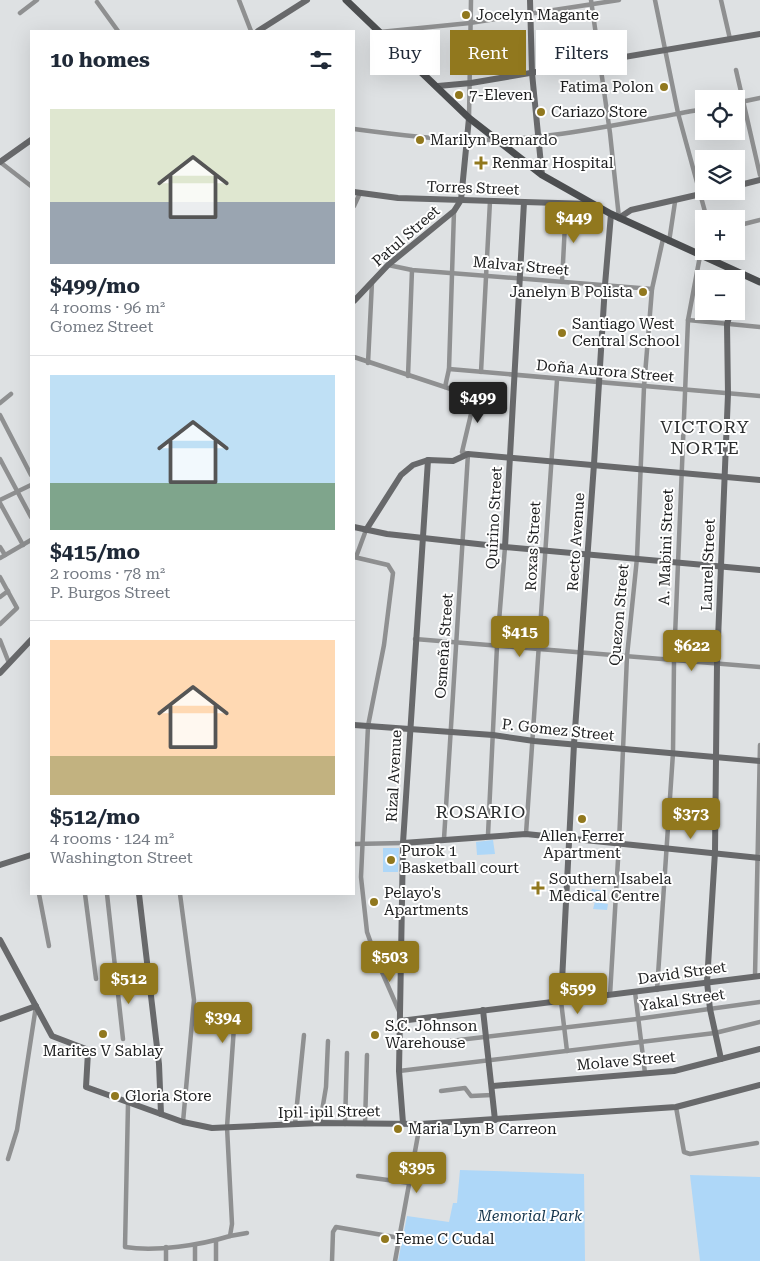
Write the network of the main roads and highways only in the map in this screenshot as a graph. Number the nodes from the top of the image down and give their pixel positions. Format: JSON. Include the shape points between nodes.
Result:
{"nodes":[{"id":1,"x":346,"y":0,"type":"edge"},
{"id":2,"x":760,"y":282,"type":"edge"}],
"edges":[{"from":1,"to":2,"type":"main road","via":[[469,118],[542,175],[619,218]]}]}
